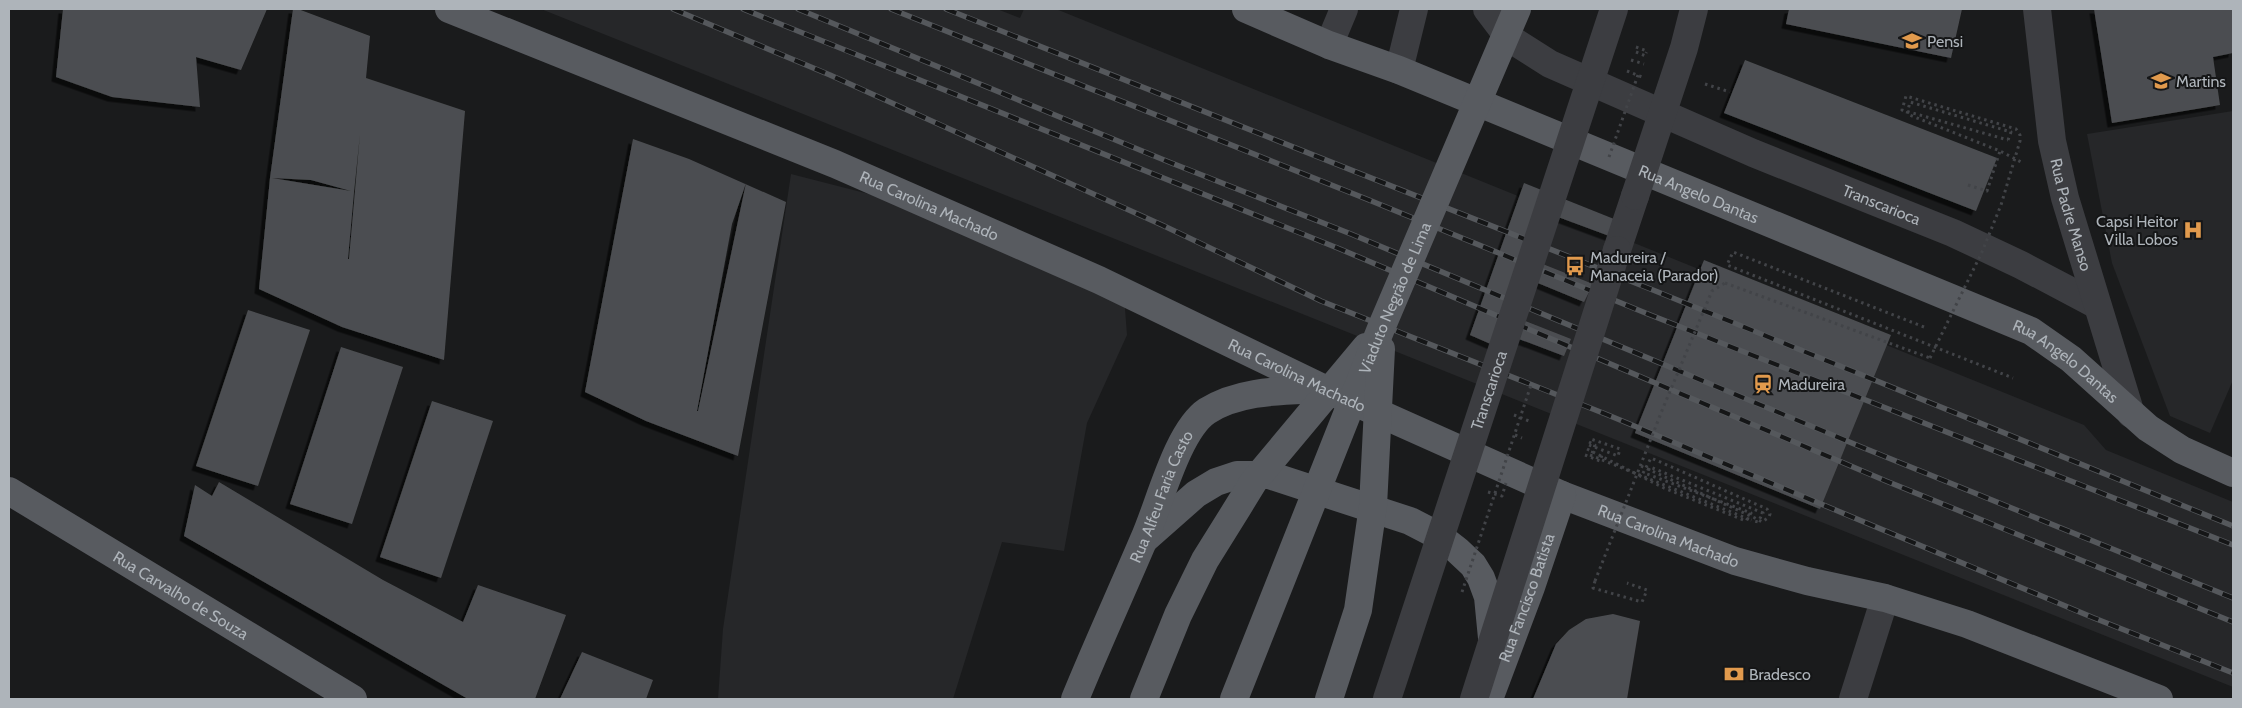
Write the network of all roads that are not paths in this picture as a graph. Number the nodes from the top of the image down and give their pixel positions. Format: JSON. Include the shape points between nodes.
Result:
{"nodes":[{"id":1,"x":449,"y":9,"type":"edge"},
{"id":2,"x":1246,"y":9,"type":"edge"},
{"id":3,"x":1344,"y":9,"type":"edge"},
{"id":4,"x":1414,"y":9,"type":"edge"},
{"id":5,"x":1487,"y":9,"type":"edge"},
{"id":6,"x":1517,"y":9,"type":"edge"},
{"id":7,"x":1614,"y":9,"type":"edge"},
{"id":8,"x":1694,"y":9,"type":"edge"},
{"id":9,"x":2037,"y":9,"type":"edge"},
{"id":10,"x":1330,"y":45,"type":"junction"},
{"id":11,"x":1399,"y":70,"type":"junction"},
{"id":12,"x":2097,"y":305,"type":"junction"},
{"id":13,"x":1382,"y":326,"type":"junction"},
{"id":14,"x":1325,"y":389,"type":"junction"},
{"id":15,"x":2131,"y":414,"type":"junction"},
{"id":16,"x":2233,"y":473,"type":"edge"},
{"id":17,"x":9,"y":492,"type":"edge"},
{"id":18,"x":1562,"y":495,"type":"junction"},
{"id":19,"x":1144,"y":539,"type":"junction"},
{"id":20,"x":1885,"y":598,"type":"junction"},
{"id":21,"x":1493,"y":689,"type":"edge"},
{"id":22,"x":2146,"y":697,"type":"edge"},
{"id":23,"x":353,"y":699,"type":"edge"},
{"id":24,"x":1075,"y":699,"type":"edge"},
{"id":25,"x":1144,"y":699,"type":"edge"},
{"id":26,"x":1234,"y":699,"type":"edge"},
{"id":27,"x":1329,"y":699,"type":"edge"},
{"id":28,"x":1387,"y":699,"type":"edge"},
{"id":29,"x":1474,"y":699,"type":"edge"},
{"id":30,"x":1853,"y":699,"type":"edge"}],
"edges":[{"from":1,"to":14,"type":"main road","name":"Rua Carolina Machado","via":[[835,164],[1144,300]]},
{"from":2,"to":10,"type":"main road","name":"Rua Angelo Dantas"},
{"from":3,"to":10,"type":"street"},
{"from":4,"to":11,"type":"street"},
{"from":5,"to":12,"type":"street","name":"Transcarioca","via":[[1509,38],[1550,64],[1753,153],[1953,232]]},
{"from":6,"to":13,"type":"main road","name":"Viaduto Negrão de Lima","bridge":true},
{"from":7,"to":28,"type":"street","name":"Transcarioca","bridge":true},
{"from":8,"to":29,"type":"street","bridge":true},
{"from":9,"to":12,"type":"street","name":"Rua Padre Manso","via":[[2052,141],[2065,198]]},
{"from":10,"to":11,"type":"main road","name":"Rua Angelo Dantas"},
{"from":11,"to":15,"type":"main road","name":"Rua Angelo Dantas","via":[[2031,331],[2071,359]]},
{"from":12,"to":15,"type":"street","name":"Rua Padre Manso"},
{"from":13,"to":25,"type":"main road","bridge":true,"via":[[1254,481],[1205,560]]},
{"from":13,"to":26,"type":"main road","name":"Viaduto Negrão de Lima","bridge":true},
{"from":13,"to":27,"type":"main road","bridge":true,"via":[[1373,506],[1361,591],[1345,655]]},
{"from":14,"to":18,"type":"main road","name":"Rua Carolina Machado"},
{"from":14,"to":19,"type":"main road","name":"Rua Alfeu Faria Casto","via":[[1276,391],[1239,397],[1205,412],[1191,428],[1176,456]]},
{"from":15,"to":16,"type":"main road","name":"Rua Angelo Dantas","via":[[2182,450]]},
{"from":17,"to":23,"type":"main road","name":"Rua Carvalho de Souza"},
{"from":18,"to":20,"type":"main road","name":"Rua Carolina Machado","via":[[1735,561]]},
{"from":18,"to":21,"type":"main road","name":"Rua Fancisco Batista"},
{"from":19,"to":21,"type":"main road","via":[[1196,494],[1237,475],[1269,475],[1410,521],[1457,550],[1473,565],[1486,586]]},
{"from":19,"to":24,"type":"main road","name":"Rua Alfeu Faria Casto"},
{"from":20,"to":22,"type":"main road","name":"Rua Carolina Machado","via":[[1967,624]]},
{"from":20,"to":30,"type":"street"}]}
